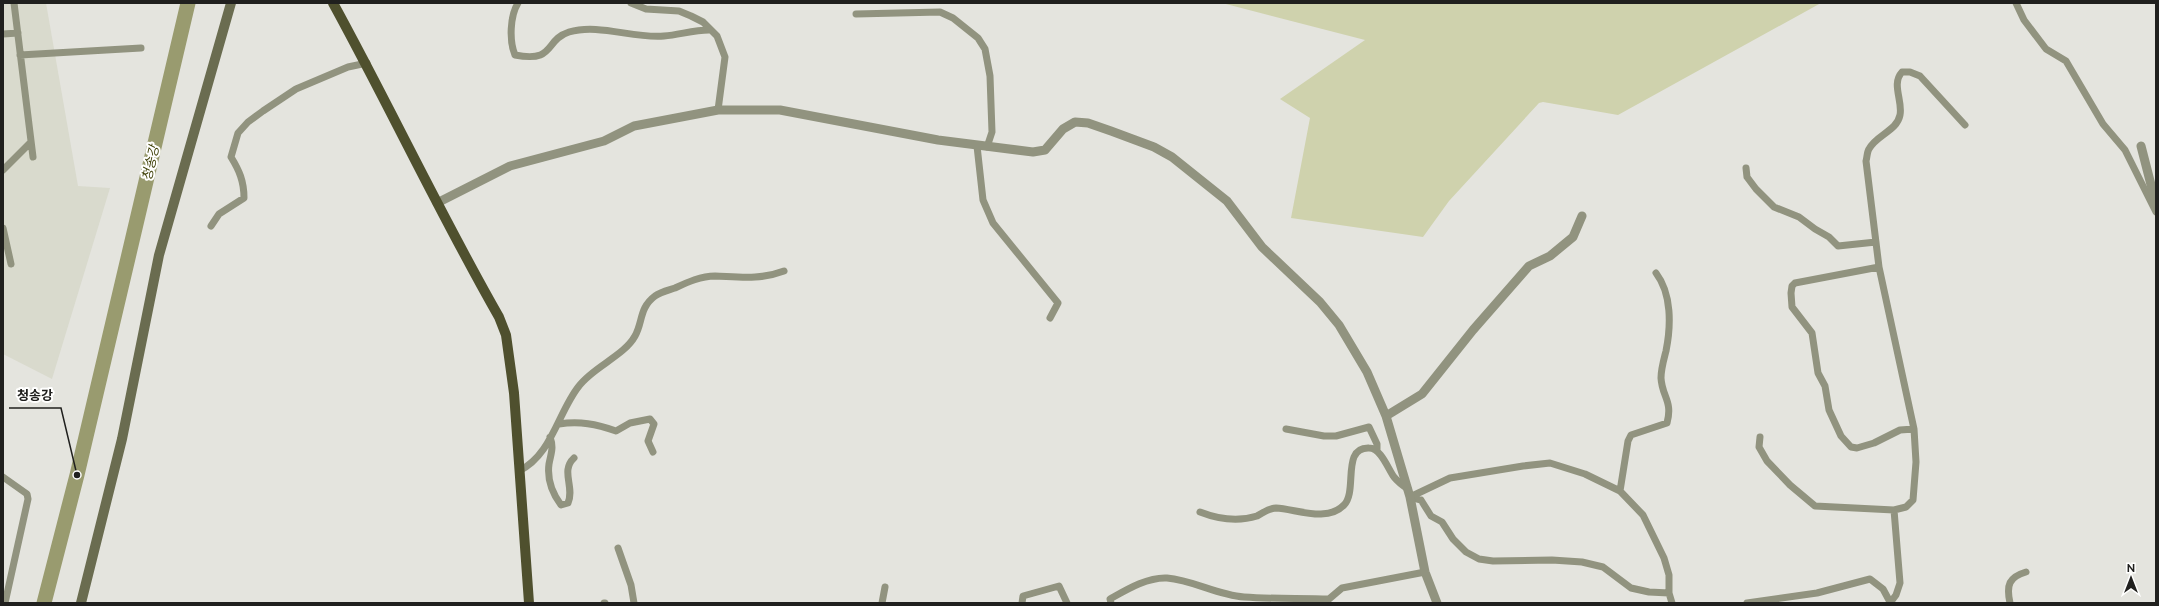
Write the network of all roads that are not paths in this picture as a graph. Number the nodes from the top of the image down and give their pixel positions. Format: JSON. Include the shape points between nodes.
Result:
{"nodes":[{"id":1,"x":14,"y":3,"type":"edge"},
{"id":2,"x":231,"y":3,"type":"edge"},
{"id":3,"x":333,"y":3,"type":"edge"},
{"id":4,"x":518,"y":3,"type":"edge"},
{"id":5,"x":631,"y":3,"type":"edge"},
{"id":6,"x":2016,"y":3,"type":"edge"},
{"id":7,"x":856,"y":14,"type":"dead end"},
{"id":8,"x":709,"y":30,"type":"junction"},
{"id":9,"x":18,"y":33,"type":"junction"},
{"id":10,"x":3,"y":34,"type":"edge"},
{"id":11,"x":141,"y":48,"type":"dead end"},
{"id":12,"x":20,"y":55,"type":"junction"},
{"id":13,"x":366,"y":64,"type":"junction"},
{"id":14,"x":718,"y":110,"type":"junction"},
{"id":15,"x":1965,"y":125,"type":"dead end"},
{"id":16,"x":31,"y":142,"type":"junction"},
{"id":17,"x":977,"y":146,"type":"junction"},
{"id":18,"x":2142,"y":146,"type":"dead end"},
{"id":19,"x":987,"y":147,"type":"junction"},
{"id":20,"x":33,"y":157,"type":"dead end"},
{"id":21,"x":1746,"y":168,"type":"dead end"},
{"id":22,"x":3,"y":170,"type":"edge"},
{"id":23,"x":437,"y":203,"type":"junction"},
{"id":24,"x":2156,"y":204,"type":"edge"},
{"id":25,"x":2156,"y":212,"type":"edge"},
{"id":26,"x":1582,"y":216,"type":"dead end"},
{"id":27,"x":211,"y":226,"type":"dead end"},
{"id":28,"x":3,"y":228,"type":"edge"},
{"id":29,"x":1876,"y":242,"type":"junction"},
{"id":30,"x":11,"y":264,"type":"dead end"},
{"id":31,"x":1879,"y":267,"type":"junction"},
{"id":32,"x":784,"y":271,"type":"dead end"},
{"id":33,"x":1656,"y":273,"type":"dead end"},
{"id":34,"x":1050,"y":318,"type":"dead end"},
{"id":35,"x":1386,"y":416,"type":"junction"},
{"id":36,"x":559,"y":424,"type":"junction"},
{"id":37,"x":1286,"y":429,"type":"dead end"},
{"id":38,"x":1914,"y":429,"type":"junction"},
{"id":39,"x":550,"y":437,"type":"junction"},
{"id":40,"x":1760,"y":437,"type":"dead end"},
{"id":41,"x":1377,"y":450,"type":"junction"},
{"id":42,"x":653,"y":452,"type":"dead end"},
{"id":43,"x":574,"y":458,"type":"dead end"},
{"id":44,"x":519,"y":471,"type":"junction"},
{"id":45,"x":3,"y":476,"type":"edge"},
{"id":46,"x":1620,"y":491,"type":"junction"},
{"id":47,"x":1409,"y":493,"type":"junction"},
{"id":48,"x":1894,"y":510,"type":"junction"},
{"id":49,"x":1200,"y":512,"type":"dead end"},
{"id":50,"x":618,"y":548,"type":"dead end"},
{"id":51,"x":1424,"y":572,"type":"junction"},
{"id":52,"x":2026,"y":572,"type":"dead end"},
{"id":53,"x":884,"y":587,"type":"dead end"},
{"id":54,"x":5,"y":593,"type":"edge"},
{"id":55,"x":1669,"y":593,"type":"junction"},
{"id":56,"x":1890,"y":602,"type":"edge"},
{"id":57,"x":5,"y":603,"type":"edge"},
{"id":58,"x":81,"y":603,"type":"edge"},
{"id":59,"x":530,"y":603,"type":"edge"},
{"id":60,"x":634,"y":603,"type":"edge"},
{"id":61,"x":882,"y":603,"type":"edge"},
{"id":62,"x":1022,"y":603,"type":"edge"},
{"id":63,"x":1067,"y":603,"type":"edge"},
{"id":64,"x":1111,"y":603,"type":"edge"},
{"id":65,"x":1437,"y":603,"type":"edge"},
{"id":66,"x":1672,"y":603,"type":"edge"},
{"id":67,"x":1747,"y":603,"type":"edge"},
{"id":68,"x":2010,"y":603,"type":"edge"}],
"edges":[{"from":1,"to":9,"type":"street"},
{"from":2,"to":58,"type":"main road","via":[[159,255],[122,439]]},
{"from":3,"to":13,"type":"main road"},
{"from":4,"to":8,"type":"street","via":[[514,9],[511,45],[515,54],[525,56],[534,57],[547,52],[559,38],[569,32],[611,31],[663,36]]},
{"from":5,"to":8,"type":"street","via":[[646,10],[680,12],[703,22]]},
{"from":6,"to":25,"type":"street","via":[[2024,20],[2046,49],[2066,61],[2102,124],[2124,150]]},
{"from":7,"to":19,"type":"street","via":[[940,12],[953,18],[978,38],[985,49],[991,90],[992,132]]},
{"from":8,"to":14,"type":"street","via":[[717,36],[725,57]]},
{"from":9,"to":10,"type":"street"},
{"from":9,"to":12,"type":"street"},
{"from":11,"to":12,"type":"street"},
{"from":12,"to":16,"type":"street"},
{"from":13,"to":23,"type":"main road"},
{"from":13,"to":27,"type":"street","via":[[348,67],[296,89],[243,127],[238,133],[231,157],[240,171],[244,198],[219,214]]},
{"from":14,"to":17,"type":"street","via":[[780,110]]},
{"from":14,"to":23,"type":"street","via":[[634,126],[604,140],[510,166]]},
{"from":15,"to":29,"type":"street","via":[[1920,76],[1902,72],[1897,85],[1900,115],[1892,128],[1869,149],[1866,161]]},
{"from":16,"to":20,"type":"street"},
{"from":16,"to":22,"type":"street"},
{"from":17,"to":19,"type":"street"},
{"from":17,"to":34,"type":"street","via":[[984,200],[993,223],[1058,303]]},
{"from":18,"to":24,"type":"street"},
{"from":19,"to":35,"type":"street","via":[[1033,152],[1045,150],[1063,129],[1075,122],[1088,123],[1111,131],[1154,147],[1172,157],[1227,200],[1262,246],[1340,324],[1367,372]]},
{"from":21,"to":29,"type":"street","via":[[1748,177],[1756,189],[1774,207],[1799,217],[1838,246]]},
{"from":23,"to":44,"type":"main road","via":[[499,317],[506,335],[514,392]]},
{"from":26,"to":35,"type":"street","via":[[1573,237],[1550,256],[1529,266],[1422,394]]},
{"from":28,"to":30,"type":"street"},
{"from":29,"to":31,"type":"street"},
{"from":31,"to":38,"type":"street"},
{"from":31,"to":38,"type":"street","via":[[1795,283],[1792,286],[1791,300],[1797,315],[1812,333],[1818,373],[1825,386],[1829,410],[1840,436],[1851,447],[1857,448],[1900,430]]},
{"from":32,"to":36,"type":"street","via":[[757,278],[715,276],[697,279],[656,296],[640,317],[635,336],[616,356],[594,370],[579,385],[568,402]]},
{"from":33,"to":46,"type":"street","via":[[1663,282],[1667,296],[1669,330],[1661,377],[1670,413],[1667,423],[1632,435],[1628,441]]},
{"from":35,"to":47,"type":"street"},
{"from":36,"to":39,"type":"street"},
{"from":36,"to":42,"type":"street","via":[[598,424],[616,431],[630,423],[650,419],[654,424],[648,441]]},
{"from":37,"to":41,"type":"street","via":[[1336,436],[1369,427]]},
{"from":38,"to":48,"type":"street","via":[[1916,462],[1913,500],[1906,507]]},
{"from":39,"to":43,"type":"street","via":[[553,446],[548,476],[552,490],[561,505],[568,503],[571,495],[568,469],[569,462]]},
{"from":39,"to":44,"type":"street","via":[[535,460]]},
{"from":40,"to":48,"type":"street","via":[[1760,447],[1767,462],[1815,506]]},
{"from":41,"to":47,"type":"street","via":[[1394,478]]},
{"from":41,"to":49,"type":"street","via":[[1359,450],[1354,456],[1351,490],[1346,502],[1337,510],[1316,514],[1275,508],[1251,518],[1227,519]]},
{"from":44,"to":59,"type":"main road"},
{"from":45,"to":54,"type":"street","via":[[27,494],[28,499]]},
{"from":46,"to":47,"type":"street","via":[[1585,474],[1550,463],[1450,478]]},
{"from":46,"to":55,"type":"street","via":[[1644,515],[1664,558],[1669,575]]},
{"from":47,"to":51,"type":"street"},
{"from":47,"to":55,"type":"street","via":[[1421,500],[1431,516],[1442,522],[1453,539],[1466,552],[1479,559],[1582,562],[1603,567],[1631,588]]},
{"from":48,"to":56,"type":"street","via":[[1900,583],[1896,595]]},
{"from":50,"to":60,"type":"street","via":[[631,585]]},
{"from":51,"to":64,"type":"street","via":[[1342,588],[1329,599],[1243,597],[1165,578],[1123,591],[1110,599]]},
{"from":51,"to":65,"type":"street"},
{"from":52,"to":68,"type":"street","via":[[2015,575],[2009,583]]},
{"from":53,"to":61,"type":"street"},
{"from":54,"to":57,"type":"street"},
{"from":55,"to":66,"type":"street"},
{"from":56,"to":67,"type":"street","via":[[1877,582],[1870,579],[1817,593]]},
{"from":62,"to":63,"type":"street","via":[[1023,596],[1059,586]]}]}
